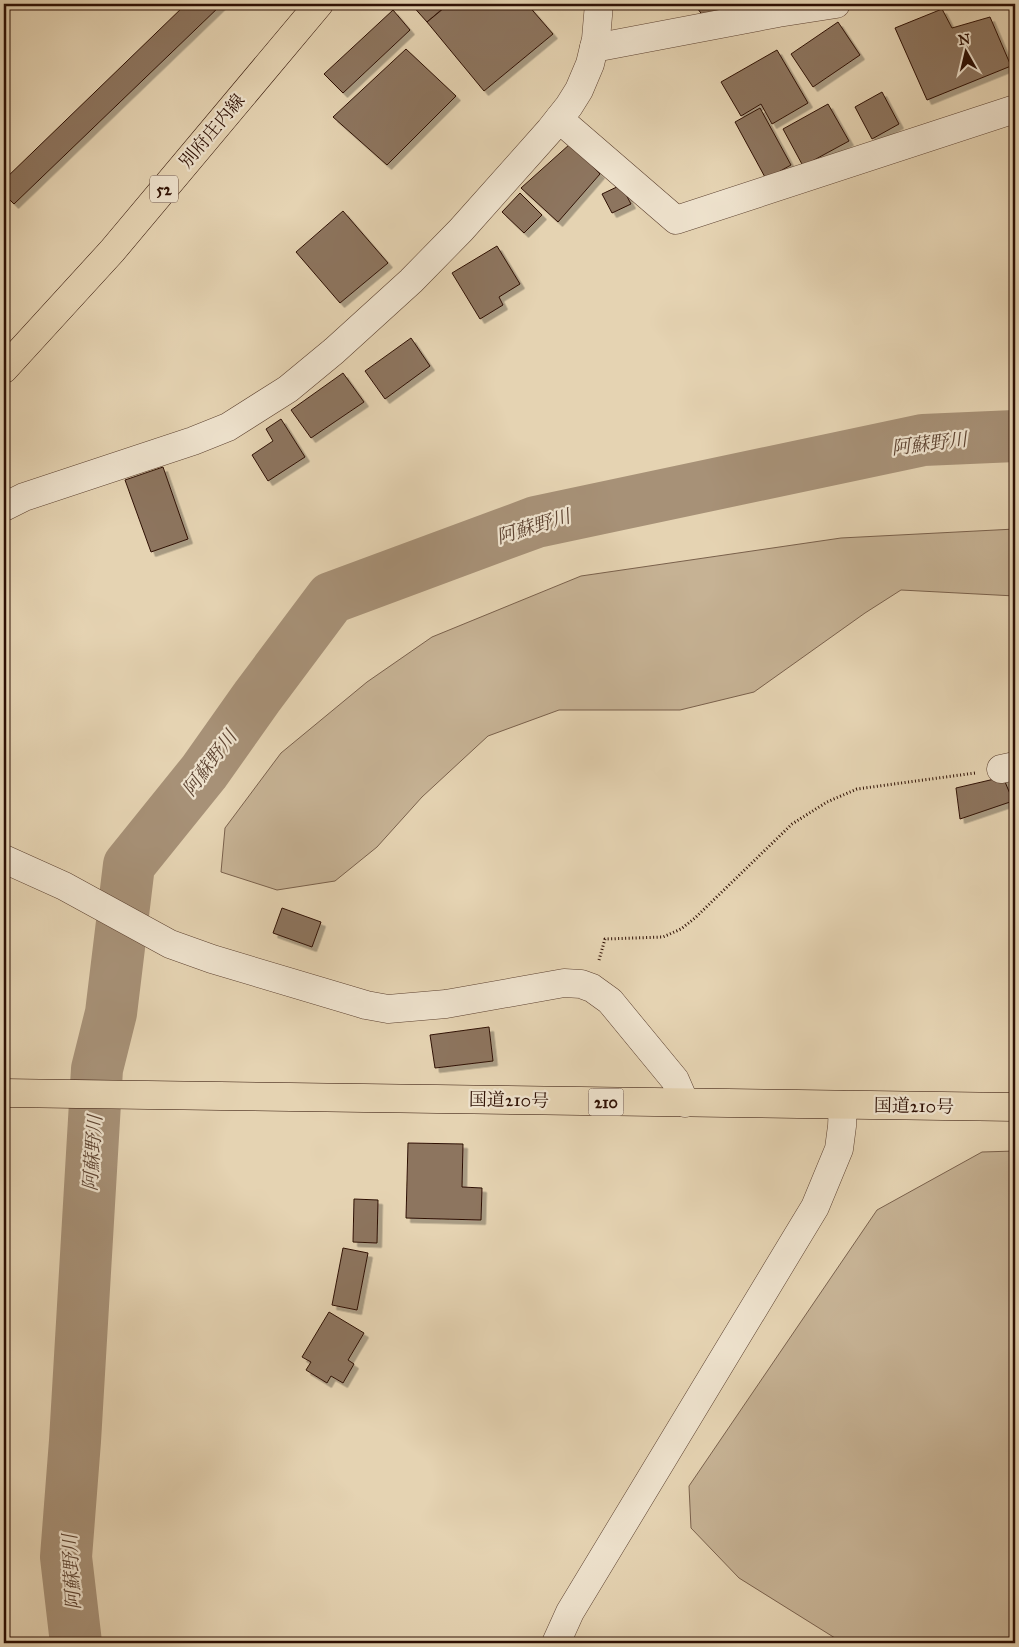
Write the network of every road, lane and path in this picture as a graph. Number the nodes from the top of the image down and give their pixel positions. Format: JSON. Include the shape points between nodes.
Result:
{"nodes":[{"id":1,"x":319,"y":4,"type":"edge"},
{"id":2,"x":599,"y":4,"type":"edge"},
{"id":3,"x":836,"y":4,"type":"edge"},
{"id":4,"x":594,"y":48,"type":"junction"},
{"id":5,"x":1015,"y":109,"type":"edge"},
{"id":6,"x":559,"y":118,"type":"junction"},
{"id":7,"x":4,"y":369,"type":"edge"},
{"id":8,"x":4,"y":507,"type":"edge"},
{"id":9,"x":1008,"y":768,"type":"edge"},
{"id":10,"x":4,"y":859,"type":"edge"},
{"id":11,"x":592,"y":988,"type":"junction"},
{"id":12,"x":4,"y":1093,"type":"edge"},
{"id":13,"x":685,"y":1103,"type":"junction"},
{"id":14,"x":843,"y":1105,"type":"junction"},
{"id":15,"x":1015,"y":1107,"type":"edge"},
{"id":16,"x":556,"y":1643,"type":"edge"}],
"edges":[{"from":1,"to":7,"type":"main road","name":"別府庄内線","number":"52","via":[[112,251]]},
{"from":2,"to":4,"type":"street"},
{"from":3,"to":4,"type":"street"},
{"from":4,"to":6,"type":"street","via":[[580,90]]},
{"from":5,"to":6,"type":"street","via":[[676,220]]},
{"from":6,"to":8,"type":"street","via":[[412,281],[288,389],[228,427],[24,497]]},
{"from":9,"to":11,"type":"path","via":[[857,789],[827,802],[792,824],[681,930],[662,937],[605,939]]},
{"from":10,"to":11,"type":"street","via":[[64,886],[170,944],[366,1005],[388,1009],[446,1004],[564,983]]},
{"from":11,"to":13,"type":"street","via":[[610,1002],[675,1080]]},
{"from":12,"to":13,"type":"main road","name":"国道210号","number":"210"},
{"from":13,"to":14,"type":"main road","name":"国道210号","number":"210"},
{"from":14,"to":15,"type":"main road","name":"国道210号","number":"210"},
{"from":14,"to":16,"type":"street","via":[[839,1149],[815,1207],[570,1612]]}]}
